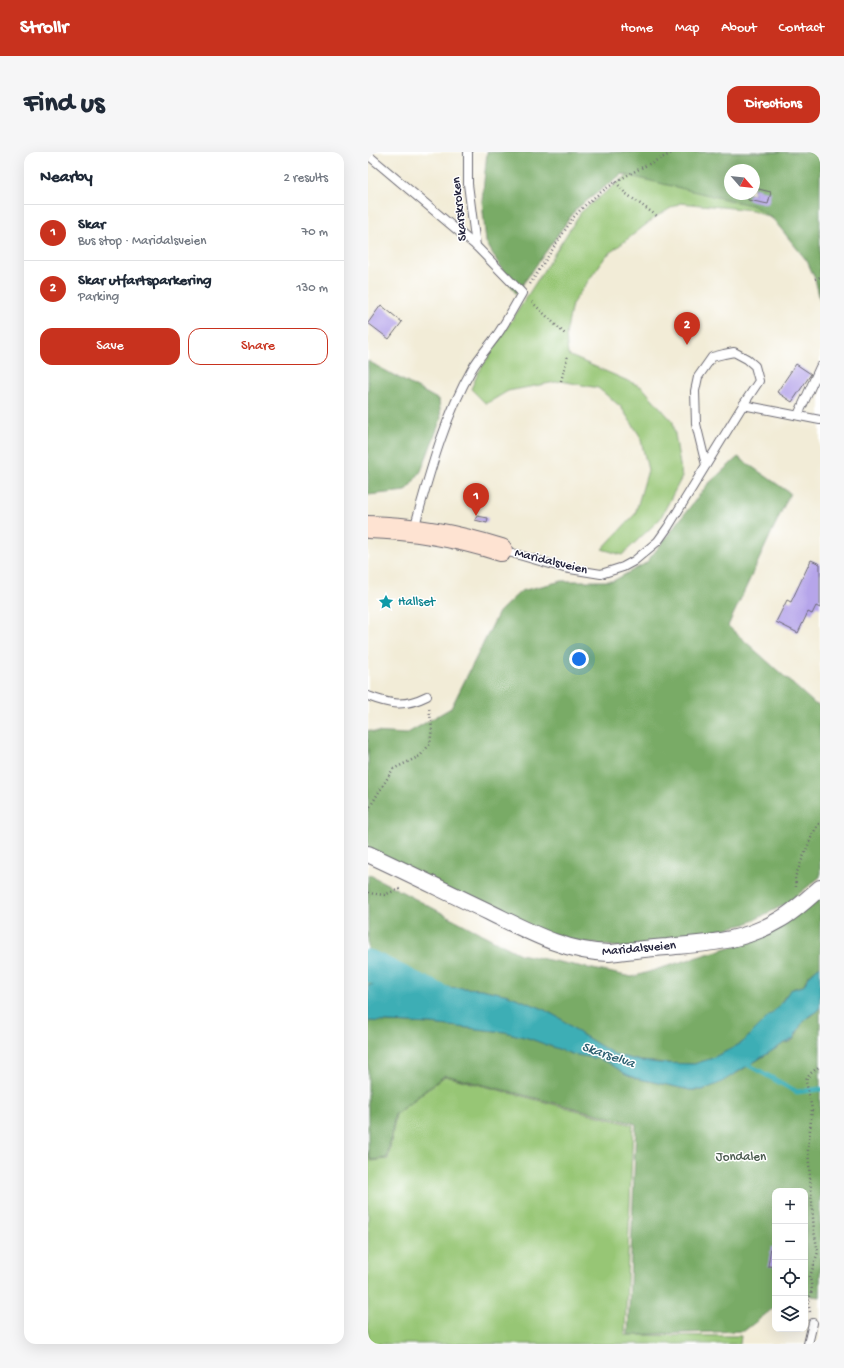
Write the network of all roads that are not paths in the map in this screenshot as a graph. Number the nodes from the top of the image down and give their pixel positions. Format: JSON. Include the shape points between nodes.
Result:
{"nodes":[{"id":1,"x":468,"y":152,"type":"edge"},
{"id":2,"x":368,"y":155,"type":"edge"},
{"id":3,"x":476,"y":246,"type":"junction"},
{"id":4,"x":820,"y":367,"type":"edge"},
{"id":5,"x":743,"y":405,"type":"junction"},
{"id":6,"x":798,"y":415,"type":"junction"},
{"id":7,"x":820,"y":420,"type":"edge"},
{"id":8,"x":706,"y":465,"type":"junction"},
{"id":9,"x":368,"y":527,"type":"edge"},
{"id":10,"x":414,"y":529,"type":"junction"},
{"id":11,"x":501,"y":550,"type":"joint"},
{"id":12,"x":368,"y":696,"type":"edge"},
{"id":13,"x":427,"y":696,"type":"road end"},
{"id":14,"x":368,"y":854,"type":"edge"},
{"id":15,"x":820,"y":888,"type":"edge"},
{"id":16,"x":813,"y":1323,"type":"road end"},
{"id":17,"x":808,"y":1344,"type":"edge"}],
"edges":[{"from":1,"to":3,"type":"lane","name":"Skarskroken","via":[[468,184]]},
{"from":2,"to":3,"type":"lane"},
{"from":3,"to":10,"type":"lane","name":"Skarskroken","via":[[522,293],[472,369],[462,390],[438,446]]},
{"from":4,"to":6,"type":"lane"},
{"from":5,"to":6,"type":"lane"},
{"from":5,"to":8,"type":"lane","name":"Maridalsveien"},
{"from":5,"to":8,"type":"lane","name":"Maridalsveien","via":[[759,381],[755,366],[734,352],[712,357],[698,377],[695,391],[696,424]]},
{"from":6,"to":7,"type":"lane"},
{"from":8,"to":11,"type":"lane","name":"Maridalsveien","via":[[658,540],[623,567],[601,574],[564,568]]},
{"from":9,"to":10,"type":"street","name":"Maridalsveien"},
{"from":10,"to":11,"type":"street","name":"Maridalsveien","via":[[469,540]]},
{"from":12,"to":13,"type":"lane","via":[[394,704],[407,704]]},
{"from":14,"to":15,"type":"street","name":"Maridalsveien","via":[[539,937],[593,953],[724,941],[780,920]]},
{"from":16,"to":17,"type":"lane"}]}
